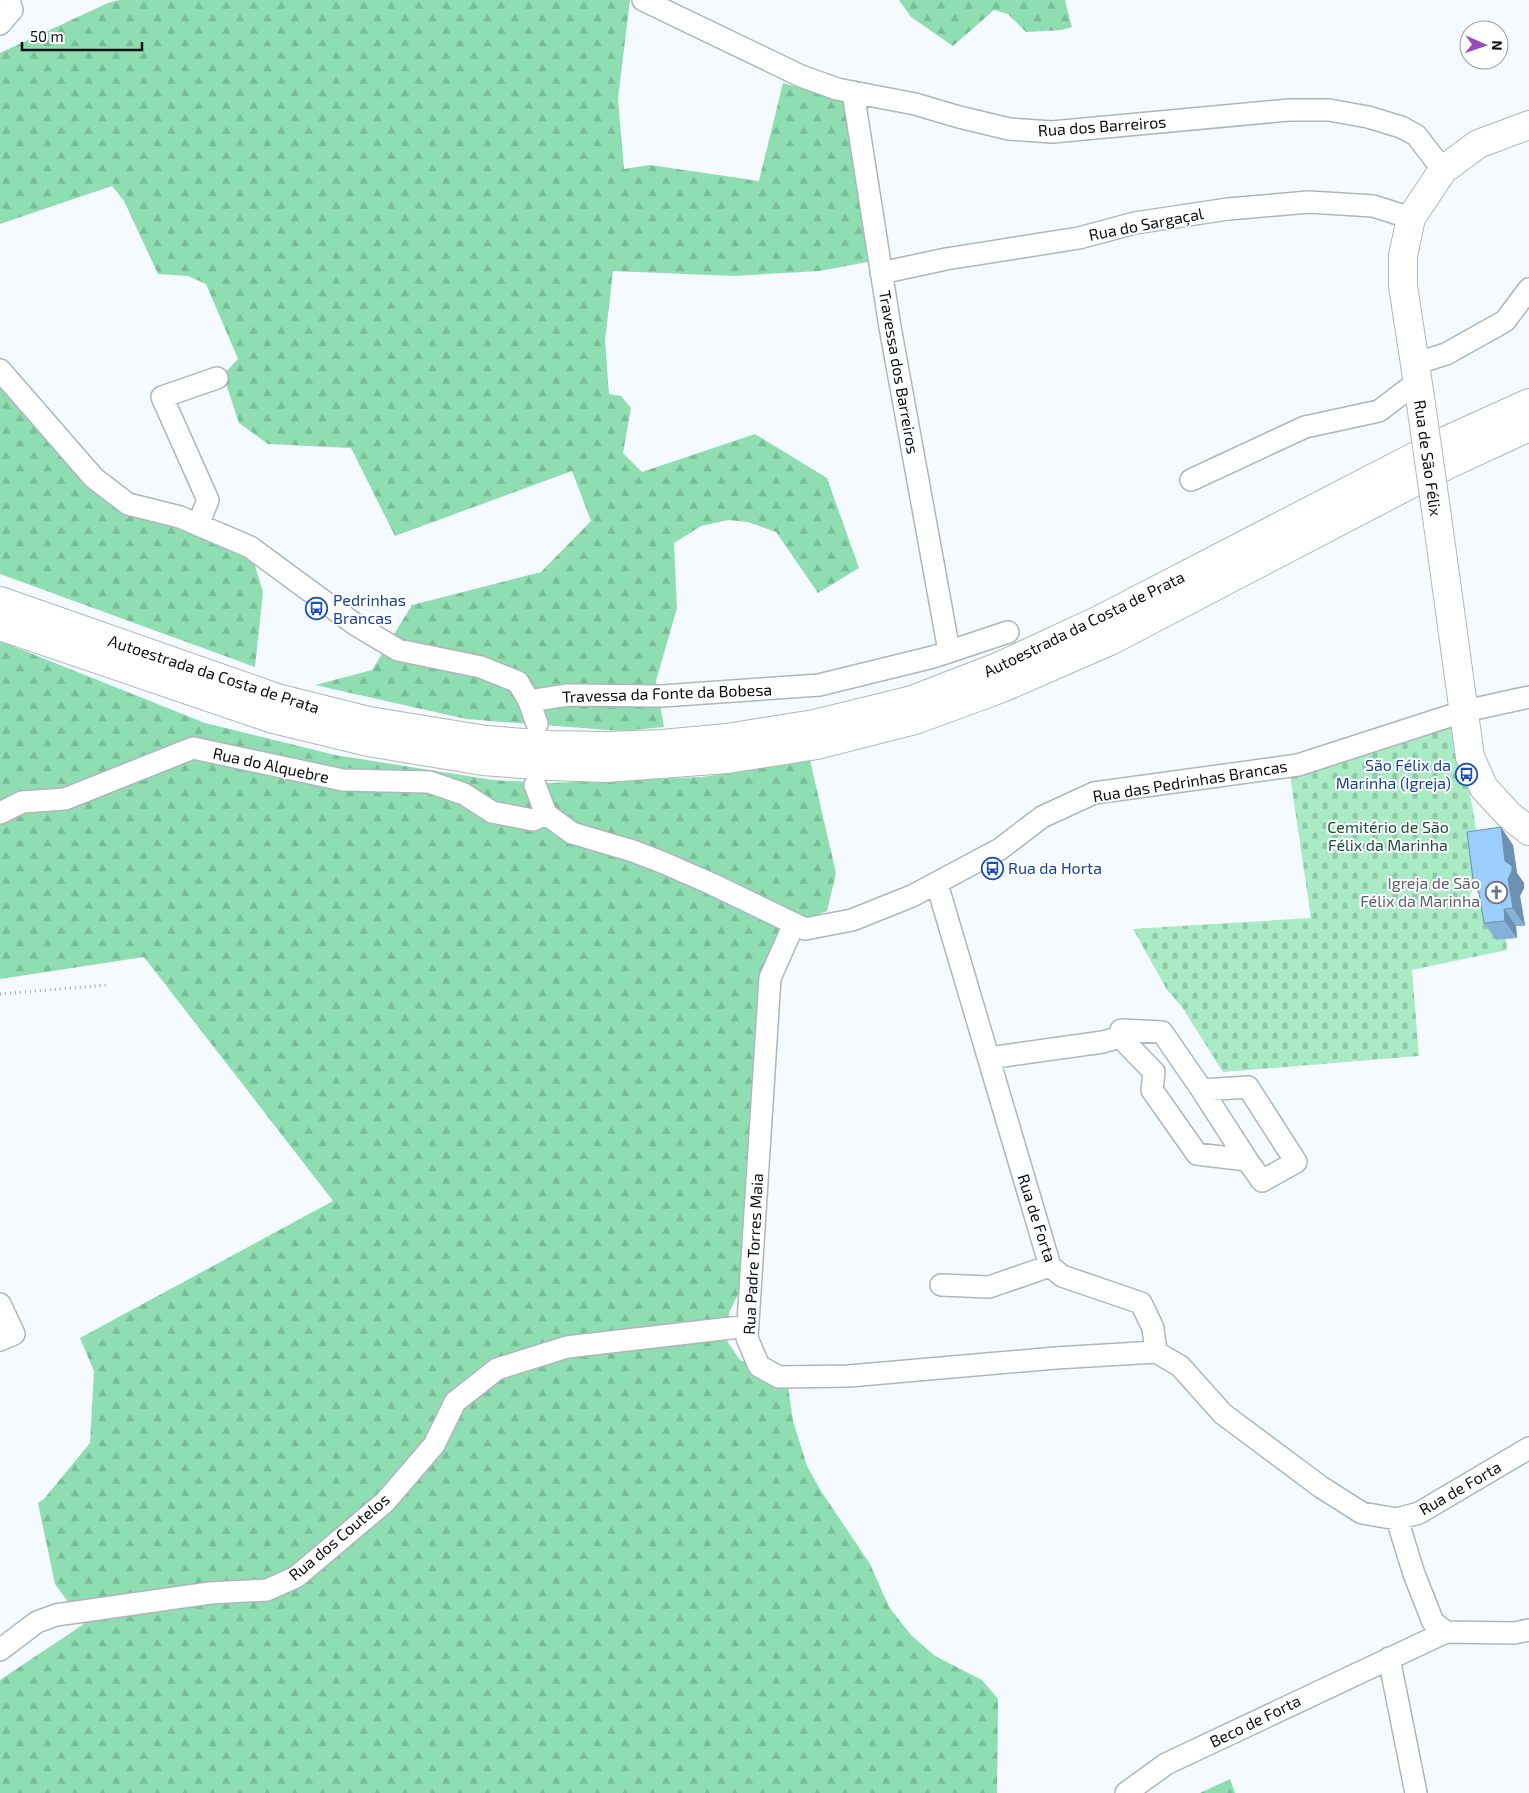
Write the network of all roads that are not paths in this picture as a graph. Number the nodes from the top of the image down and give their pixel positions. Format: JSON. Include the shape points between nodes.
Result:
{"nodes":[{"id":1,"x":9,"y":0,"type":"edge"},
{"id":2,"x":643,"y":0,"type":"edge"},
{"id":3,"x":0,"y":24,"type":"edge"},
{"id":4,"x":853,"y":92,"type":"junction"},
{"id":5,"x":1529,"y":125,"type":"edge"},
{"id":6,"x":1443,"y":170,"type":"junction"},
{"id":7,"x":1411,"y":218,"type":"junction"},
{"id":8,"x":881,"y":273,"type":"junction"},
{"id":9,"x":1529,"y":289,"type":"edge"},
{"id":10,"x":0,"y":370,"type":"edge"},
{"id":11,"x":218,"y":378,"type":"dead end"},
{"id":12,"x":1417,"y":383,"type":"junction"},
{"id":13,"x":1529,"y":404,"type":"edge"},
{"id":14,"x":1529,"y":427,"type":"edge"},
{"id":15,"x":1191,"y":480,"type":"dead end"},
{"id":16,"x":198,"y":525,"type":"junction"},
{"id":17,"x":0,"y":601,"type":"edge"},
{"id":18,"x":0,"y":626,"type":"edge"},
{"id":19,"x":1008,"y":632,"type":"dead end"},
{"id":20,"x":949,"y":651,"type":"junction"},
{"id":21,"x":1529,"y":697,"type":"edge"},
{"id":22,"x":529,"y":701,"type":"junction"},
{"id":23,"x":1465,"y":711,"type":"junction"},
{"id":24,"x":537,"y":724,"type":"dead end"},
{"id":25,"x":535,"y":785,"type":"dead end"},
{"id":26,"x":0,"y":813,"type":"edge"},
{"id":27,"x":546,"y":814,"type":"junction"},
{"id":28,"x":1529,"y":831,"type":"edge"},
{"id":29,"x":937,"y":884,"type":"junction"},
{"id":30,"x":794,"y":924,"type":"junction"},
{"id":31,"x":1120,"y":1037,"type":"junction"},
{"id":32,"x":989,"y":1058,"type":"junction"},
{"id":33,"x":1202,"y":1090,"type":"junction"},
{"id":34,"x":1248,"y":1160,"type":"junction"},
{"id":35,"x":1050,"y":1266,"type":"junction"},
{"id":36,"x":942,"y":1285,"type":"dead end"},
{"id":37,"x":0,"y":1304,"type":"edge"},
{"id":38,"x":748,"y":1326,"type":"junction"},
{"id":39,"x":0,"y":1340,"type":"edge"},
{"id":40,"x":1156,"y":1352,"type":"junction"},
{"id":41,"x":1529,"y":1448,"type":"edge"},
{"id":42,"x":1397,"y":1519,"type":"junction"},
{"id":43,"x":1529,"y":1630,"type":"edge"},
{"id":44,"x":1446,"y":1632,"type":"junction"},
{"id":45,"x":0,"y":1650,"type":"edge"},
{"id":46,"x":1389,"y":1658,"type":"junction"},
{"id":47,"x":1126,"y":1793,"type":"edge"},
{"id":48,"x":1416,"y":1793,"type":"edge"}],
"edges":[{"from":1,"to":3,"type":"street","via":[[12,10]]},
{"from":2,"to":4,"type":"street","name":"Rua dos Barreiros","via":[[802,76]]},
{"from":4,"to":6,"type":"street","name":"Rua dos Barreiros","via":[[915,104],[1009,129],[1052,132],[1289,110],[1328,110],[1368,116],[1401,127],[1416,135]]},
{"from":4,"to":8,"type":"street","name":"Travessa dos Barreiros"},
{"from":5,"to":6,"type":"main road","name":"Rua de São Félix","via":[[1478,144]]},
{"from":6,"to":7,"type":"main road","name":"Rua de São Félix"},
{"from":7,"to":8,"type":"street","name":"Rua do Sargaçal","via":[[1373,206],[1309,202],[1228,209],[1135,223],[1079,238]]},
{"from":7,"to":12,"type":"main road","name":"Rua de São Félix","via":[[1403,256],[1403,286]]},
{"from":8,"to":20,"type":"street","name":"Travessa dos Barreiros"},
{"from":9,"to":12,"type":"street","via":[[1506,321],[1446,354]]},
{"from":10,"to":16,"type":"street","via":[[94,478],[128,504]]},
{"from":11,"to":16,"type":"street","via":[[162,396],[208,500]]},
{"from":12,"to":15,"type":"street","via":[[1379,411],[1305,427]]},
{"from":12,"to":23,"type":"main road","name":"Rua de São Félix","bridge":true},
{"from":13,"to":17,"type":"main road","name":"Autoestrada da Costa de Prata","via":[[1443,442],[1099,620],[1000,666],[912,700],[814,724],[727,738],[662,744],[550,745],[486,740],[369,721],[277,698]]},
{"from":14,"to":18,"type":"main road","name":"Autoestrada da Costa de Prata","via":[[1447,465],[1110,641],[1002,688],[915,720],[817,745],[726,759],[606,768],[550,766],[483,761],[368,742],[274,719]]},
{"from":16,"to":22,"type":"street","via":[[250,547],[356,625],[398,650],[481,667],[518,682]]},
{"from":19,"to":20,"type":"street","name":"Travessa da Fonte da Bobesa"},
{"from":20,"to":22,"type":"street","name":"Travessa da Fonte da Bobesa","via":[[819,685],[662,696],[568,695]]},
{"from":21,"to":23,"type":"street","name":"Rua das Pedrinhas Brancas"},
{"from":22,"to":24,"type":"street"},
{"from":23,"to":28,"type":"main road","name":"Rua de São Félix","via":[[1470,757],[1484,788]]},
{"from":23,"to":29,"type":"street","name":"Rua das Pedrinhas Brancas","via":[[1298,765],[1094,793],[1042,816],[1000,849]]},
{"from":25,"to":27,"type":"street"},
{"from":26,"to":27,"type":"street","name":"Rua do Alquebre","via":[[22,802],[65,799],[193,748],[344,780],[429,782],[464,794],[492,812],[533,820]]},
{"from":27,"to":30,"type":"street","name":"Rua das Pedrinhas Brancas","via":[[572,833],[664,863]]},
{"from":29,"to":30,"type":"street","name":"Rua das Pedrinhas Brancas","via":[[852,920],[804,929]]},
{"from":29,"to":32,"type":"street","name":"Rua de Forta"},
{"from":30,"to":38,"type":"street","name":"Rua Padre Torres Maia","via":[[770,978]]},
{"from":31,"to":32,"type":"street"},
{"from":31,"to":33,"type":"street","via":[[1121,1030],[1162,1032]]},
{"from":31,"to":34,"type":"street","via":[[1154,1072],[1152,1090],[1197,1154]]},
{"from":32,"to":35,"type":"street","name":"Rua de Forta"},
{"from":33,"to":34,"type":"street"},
{"from":33,"to":34,"type":"street","via":[[1248,1087],[1296,1162],[1262,1181]]},
{"from":35,"to":36,"type":"street","via":[[989,1286]]},
{"from":35,"to":40,"type":"street","name":"Rua de Forta","via":[[1062,1276],[1141,1303],[1153,1328]]},
{"from":37,"to":39,"type":"street","via":[[14,1334]]},
{"from":38,"to":40,"type":"street","name":"Rua Padre Torres Maia","via":[[747,1338],[759,1366],[779,1377],[848,1376]]},
{"from":38,"to":45,"type":"street","name":"Rua dos Coutelos","via":[[567,1347],[497,1369],[454,1402],[434,1445],[384,1502],[296,1577],[267,1590],[210,1593],[56,1615],[32,1624]]},
{"from":40,"to":42,"type":"street","name":"Rua de Forta","via":[[1180,1366],[1223,1414],[1321,1487],[1362,1513]]},
{"from":41,"to":42,"type":"street","name":"Rua de Forta","via":[[1419,1513]]},
{"from":42,"to":44,"type":"street","via":[[1433,1622]]},
{"from":43,"to":44,"type":"street","via":[[1514,1634]]},
{"from":44,"to":46,"type":"street","name":"Beco de Forta"},
{"from":46,"to":47,"type":"street","name":"Beco de Forta","via":[[1166,1764]]},
{"from":46,"to":48,"type":"street"}]}
